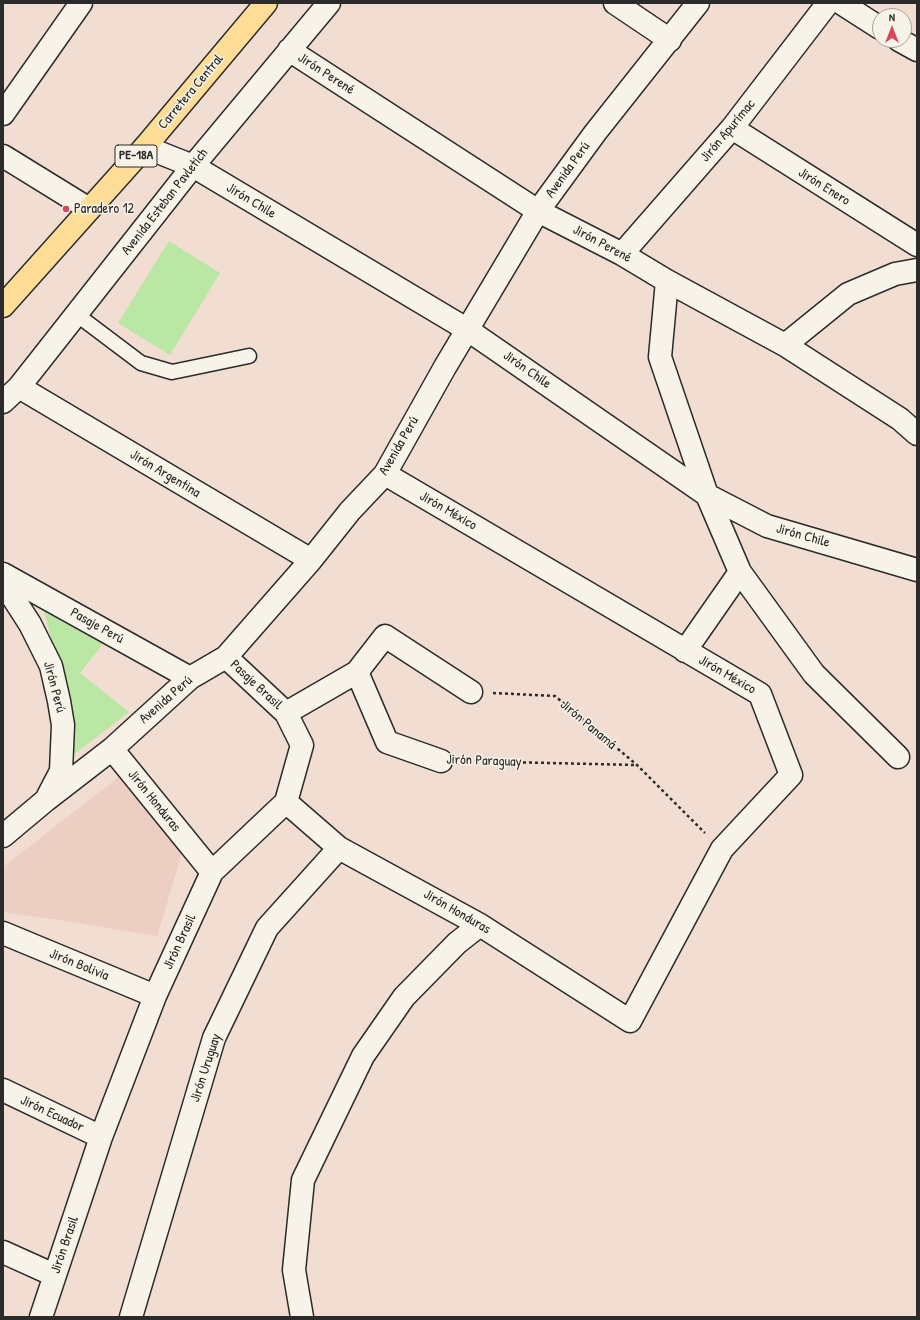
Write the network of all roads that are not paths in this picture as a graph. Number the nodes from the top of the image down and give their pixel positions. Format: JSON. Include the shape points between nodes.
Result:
{"nodes":[{"id":1,"x":80,"y":3,"type":"edge"},
{"id":2,"x":266,"y":3,"type":"edge"},
{"id":3,"x":330,"y":3,"type":"edge"},
{"id":4,"x":615,"y":3,"type":"edge"},
{"id":5,"x":698,"y":3,"type":"edge"},
{"id":6,"x":828,"y":3,"type":"edge"},
{"id":7,"x":841,"y":3,"type":"edge"},
{"id":8,"x":872,"y":23,"type":"edge"},
{"id":9,"x":670,"y":40,"type":"junction"},
{"id":10,"x":289,"y":50,"type":"junction"},
{"id":11,"x":3,"y":114,"type":"edge"},
{"id":12,"x":732,"y":128,"type":"junction"},
{"id":13,"x":145,"y":147,"type":"junction"},
{"id":14,"x":3,"y":156,"type":"edge"},
{"id":15,"x":192,"y":166,"type":"junction"},
{"id":16,"x":89,"y":209,"type":"junction"},
{"id":17,"x":538,"y":211,"type":"junction"},
{"id":18,"x":917,"y":245,"type":"edge"},
{"id":19,"x":622,"y":254,"type":"junction"},
{"id":20,"x":917,"y":270,"type":"edge"},
{"id":21,"x":667,"y":282,"type":"junction"},
{"id":22,"x":3,"y":306,"type":"edge"},
{"id":23,"x":76,"y":314,"type":"junction"},
{"id":24,"x":468,"y":330,"type":"junction"},
{"id":25,"x":784,"y":345,"type":"junction"},
{"id":26,"x":249,"y":356,"type":"dead end"},
{"id":27,"x":19,"y":387,"type":"junction"},
{"id":28,"x":3,"y":402,"type":"edge"},
{"id":29,"x":917,"y":434,"type":"edge"},
{"id":30,"x":385,"y":474,"type":"junction"},
{"id":31,"x":707,"y":494,"type":"junction"},
{"id":32,"x":311,"y":560,"type":"junction"},
{"id":33,"x":917,"y":570,"type":"edge"},
{"id":34,"x":740,"y":572,"type":"junction"},
{"id":35,"x":3,"y":574,"type":"edge"},
{"id":36,"x":3,"y":582,"type":"edge"},
{"id":37,"x":685,"y":651,"type":"junction"},
{"id":38,"x":226,"y":658,"type":"junction"},
{"id":39,"x":357,"y":672,"type":"junction"},
{"id":40,"x":190,"y":678,"type":"junction"},
{"id":41,"x":471,"y":692,"type":"road end"},
{"id":42,"x":286,"y":713,"type":"junction"},
{"id":43,"x":112,"y":749,"type":"junction"},
{"id":44,"x":898,"y":757,"type":"dead end"},
{"id":45,"x":441,"y":761,"type":"road end"},
{"id":46,"x":46,"y":800,"type":"junction"},
{"id":47,"x":286,"y":802,"type":"junction"},
{"id":48,"x":3,"y":836,"type":"edge"},
{"id":49,"x":339,"y":848,"type":"junction"},
{"id":50,"x":212,"y":872,"type":"junction"},
{"id":51,"x":480,"y":925,"type":"junction"},
{"id":52,"x":3,"y":933,"type":"edge"},
{"id":53,"x":156,"y":996,"type":"junction"},
{"id":54,"x":630,"y":1021,"type":"joint"},
{"id":55,"x":3,"y":1090,"type":"edge"},
{"id":56,"x":101,"y":1137,"type":"junction"},
{"id":57,"x":3,"y":1252,"type":"edge"},
{"id":58,"x":54,"y":1275,"type":"junction"},
{"id":59,"x":41,"y":1317,"type":"edge"},
{"id":60,"x":131,"y":1317,"type":"edge"},
{"id":61,"x":302,"y":1317,"type":"edge"}],
"edges":[{"from":1,"to":11,"type":"street"},
{"from":2,"to":13,"type":"highway","name":"Carretera Central","number":"PE-18A"},
{"from":3,"to":10,"type":"street","name":"Avenida Esteban Pavletich"},
{"from":4,"to":9,"type":"street"},
{"from":5,"to":9,"type":"street","name":"Avenida Perú"},
{"from":6,"to":12,"type":"street","name":"Jirón Apurímac"},
{"from":7,"to":8,"type":"street"},
{"from":9,"to":17,"type":"street","name":"Avenida Perú","via":[[595,133]]},
{"from":10,"to":15,"type":"street","name":"Avenida Esteban Pavletich"},
{"from":10,"to":17,"type":"street","name":"Jirón Perené"},
{"from":12,"to":18,"type":"street","name":"Jirón Enero"},
{"from":12,"to":19,"type":"street","name":"Jirón Apurímac"},
{"from":13,"to":15,"type":"street","name":"Jirón Chile"},
{"from":13,"to":16,"type":"highway","name":"Carretera Central","number":"PE-18A"},
{"from":14,"to":16,"type":"street"},
{"from":15,"to":23,"type":"street","name":"Avenida Esteban Pavletich"},
{"from":15,"to":24,"type":"street","name":"Jirón Chile"},
{"from":16,"to":22,"type":"highway","name":"Carretera Central","number":"PE-18A"},
{"from":17,"to":19,"type":"street","name":"Jirón Perené"},
{"from":17,"to":24,"type":"street","name":"Avenida Perú"},
{"from":19,"to":21,"type":"street","name":"Jirón Perené"},
{"from":20,"to":25,"type":"street","via":[[895,274],[848,294]]},
{"from":21,"to":25,"type":"street","name":"Jirón Perené"},
{"from":21,"to":31,"type":"street","via":[[660,357]]},
{"from":23,"to":26,"type":"lane","via":[[141,363],[172,372]]},
{"from":23,"to":27,"type":"street","name":"Avenida Esteban Pavletich"},
{"from":24,"to":30,"type":"street","name":"Avenida Perú"},
{"from":24,"to":31,"type":"street","name":"Jirón Chile"},
{"from":25,"to":29,"type":"street","name":"Jirón Perené","via":[[900,419]]},
{"from":27,"to":28,"type":"street","name":"Avenida Esteban Pavletich"},
{"from":27,"to":32,"type":"street","name":"Jirón Argentina"},
{"from":30,"to":32,"type":"street","name":"Avenida Perú","via":[[350,511]]},
{"from":30,"to":37,"type":"street","name":"Jirón México"},
{"from":31,"to":33,"type":"street","name":"Jirón Chile","via":[[767,526]]},
{"from":31,"to":34,"type":"street"},
{"from":32,"to":38,"type":"street","name":"Avenida Perú"},
{"from":34,"to":37,"type":"street"},
{"from":34,"to":44,"type":"street","via":[[814,674]]},
{"from":35,"to":40,"type":"street","name":"Pasaje Perú"},
{"from":36,"to":46,"type":"street","name":"Jirón Perú","via":[[30,624],[51,666],[59,701],[63,725],[61,771]]},
{"from":37,"to":54,"type":"street","name":"Jirón México","via":[[760,694],[791,775],[722,849]]},
{"from":38,"to":40,"type":"street","name":"Avenida Perú"},
{"from":38,"to":42,"type":"street","name":"Pasaje Brasil"},
{"from":39,"to":41,"type":"street","via":[[385,636]]},
{"from":39,"to":42,"type":"street"},
{"from":39,"to":45,"type":"street","name":"Jirón Paraguay","via":[[386,742]]},
{"from":40,"to":43,"type":"street","name":"Avenida Perú"},
{"from":42,"to":47,"type":"street","via":[[302,745]]},
{"from":43,"to":46,"type":"street","name":"Avenida Perú"},
{"from":43,"to":50,"type":"street","name":"Jirón Honduras"},
{"from":46,"to":48,"type":"street","name":"Avenida Perú"},
{"from":47,"to":49,"type":"street","name":"Jirón Honduras"},
{"from":47,"to":50,"type":"street","name":"Jirón Brasil"},
{"from":49,"to":51,"type":"street","name":"Jirón Honduras"},
{"from":49,"to":60,"type":"street","name":"Jirón Uruguay","via":[[267,928],[214,1038]]},
{"from":50,"to":53,"type":"street","name":"Jirón Brasil"},
{"from":51,"to":54,"type":"street","name":"Jirón Honduras"},
{"from":51,"to":61,"type":"street","via":[[457,943],[404,996],[363,1056],[302,1180],[294,1270]]},
{"from":52,"to":53,"type":"street","name":"Jirón Bolivia"},
{"from":53,"to":56,"type":"street","name":"Jirón Brasil"},
{"from":55,"to":56,"type":"street","name":"Jirón Ecuador"},
{"from":56,"to":58,"type":"street","name":"Jirón Brasil"},
{"from":57,"to":58,"type":"street"},
{"from":58,"to":59,"type":"street","name":"Jirón Brasil"}]}
